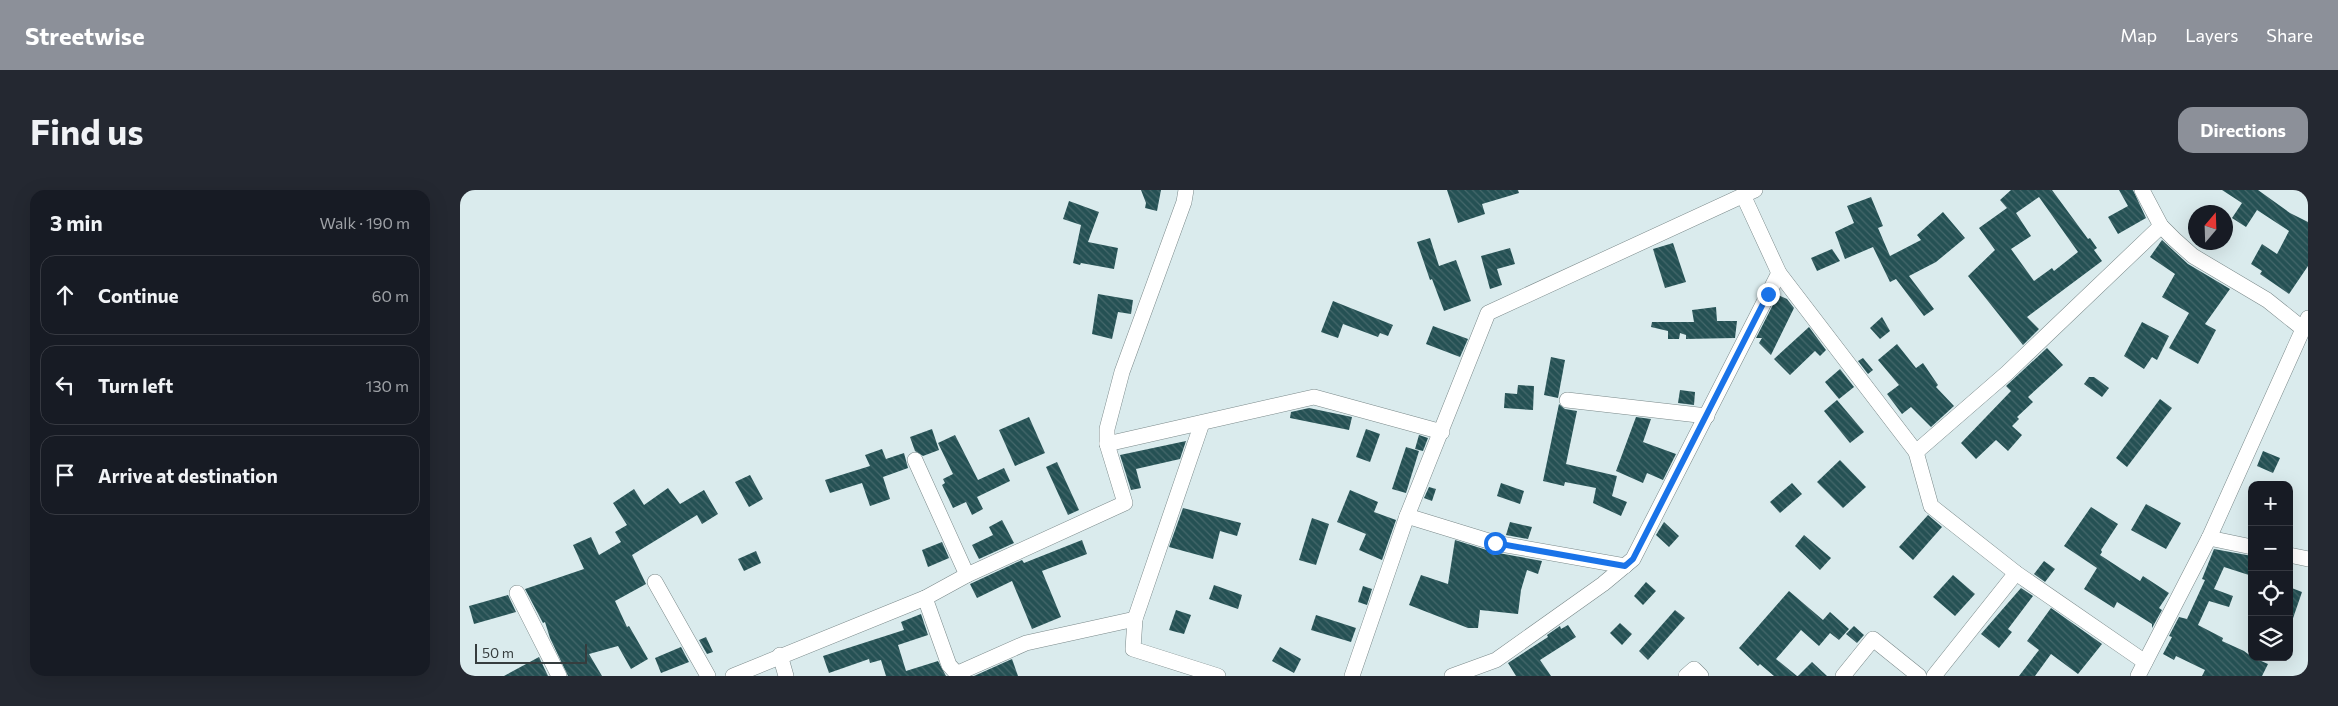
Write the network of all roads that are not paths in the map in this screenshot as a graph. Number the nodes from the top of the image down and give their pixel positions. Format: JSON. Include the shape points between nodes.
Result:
{"nodes":[{"id":1,"x":1186,"y":190,"type":"edge"},
{"id":2,"x":2142,"y":190,"type":"edge"},
{"id":3,"x":1749,"y":192,"type":"edge"},
{"id":4,"x":2161,"y":226,"type":"junction"},
{"id":5,"x":1779,"y":272,"type":"junction"},
{"id":6,"x":2305,"y":323,"type":"edge"},
{"id":7,"x":1567,"y":400,"type":"dead end"},
{"id":8,"x":1707,"y":416,"type":"junction"},
{"id":9,"x":1202,"y":423,"type":"junction"},
{"id":10,"x":1442,"y":432,"type":"junction"},
{"id":11,"x":1107,"y":444,"type":"junction"},
{"id":12,"x":1916,"y":452,"type":"junction"},
{"id":13,"x":915,"y":460,"type":"dead end"},
{"id":14,"x":1407,"y":516,"type":"junction"},
{"id":15,"x":2209,"y":538,"type":"junction"},
{"id":16,"x":2248,"y":546,"type":"edge"},
{"id":17,"x":2293,"y":556,"type":"edge"},
{"id":18,"x":2308,"y":559,"type":"edge"},
{"id":19,"x":1625,"y":566,"type":"junction"},
{"id":20,"x":2016,"y":573,"type":"junction"},
{"id":21,"x":967,"y":575,"type":"junction"},
{"id":22,"x":655,"y":582,"type":"dead end"},
{"id":23,"x":517,"y":593,"type":"dead end"},
{"id":24,"x":925,"y":598,"type":"junction"},
{"id":25,"x":1135,"y":619,"type":"junction"},
{"id":26,"x":780,"y":655,"type":"junction"},
{"id":27,"x":2145,"y":662,"type":"junction"},
{"id":28,"x":959,"y":674,"type":"edge"},
{"id":29,"x":559,"y":676,"type":"edge"},
{"id":30,"x":708,"y":676,"type":"edge"},
{"id":31,"x":733,"y":676,"type":"edge"},
{"id":32,"x":786,"y":676,"type":"edge"},
{"id":33,"x":1218,"y":676,"type":"edge"},
{"id":34,"x":1352,"y":676,"type":"edge"},
{"id":35,"x":1452,"y":676,"type":"edge"},
{"id":36,"x":1686,"y":676,"type":"edge"},
{"id":37,"x":1701,"y":676,"type":"edge"},
{"id":38,"x":1843,"y":676,"type":"edge"},
{"id":39,"x":1919,"y":676,"type":"edge"},
{"id":40,"x":1934,"y":676,"type":"edge"},
{"id":41,"x":2138,"y":676,"type":"edge"}],
"edges":[{"from":1,"to":11,"type":"street","via":[[1122,372],[1107,429]]},
{"from":2,"to":4,"type":"street"},
{"from":3,"to":5,"type":"street"},
{"from":3,"to":10,"type":"street","via":[[1488,313]]},
{"from":4,"to":6,"type":"street","via":[[2193,256]]},
{"from":4,"to":12,"type":"street","via":[[2007,373]]},
{"from":5,"to":8,"type":"street"},
{"from":5,"to":12,"type":"street"},
{"from":6,"to":15,"type":"street"},
{"from":7,"to":8,"type":"street"},
{"from":8,"to":19,"type":"street","via":[[1633,559]]},
{"from":9,"to":10,"type":"street","via":[[1314,397]]},
{"from":9,"to":11,"type":"street"},
{"from":9,"to":25,"type":"street"},
{"from":10,"to":14,"type":"street"},
{"from":11,"to":21,"type":"street","via":[[1125,503]]},
{"from":12,"to":20,"type":"street","via":[[1931,506]]},
{"from":13,"to":21,"type":"street"},
{"from":14,"to":19,"type":"street","via":[[1495,543]]},
{"from":14,"to":34,"type":"street"},
{"from":15,"to":16,"type":"street"},
{"from":15,"to":27,"type":"street"},
{"from":17,"to":18,"type":"street"},
{"from":19,"to":35,"type":"street","via":[[1496,660]]},
{"from":20,"to":27,"type":"street"},
{"from":20,"to":40,"type":"street"},
{"from":21,"to":24,"type":"street"},
{"from":22,"to":30,"type":"street"},
{"from":23,"to":29,"type":"street"},
{"from":24,"to":26,"type":"street"},
{"from":24,"to":28,"type":"street","via":[[949,665]]},
{"from":25,"to":28,"type":"street","via":[[1026,643]]},
{"from":25,"to":33,"type":"street","via":[[1133,649]]},
{"from":26,"to":31,"type":"street"},
{"from":26,"to":32,"type":"street"},
{"from":27,"to":41,"type":"street"},
{"from":36,"to":37,"type":"street","via":[[1694,669]]},
{"from":38,"to":39,"type":"street","via":[[1872,639]]}]}
